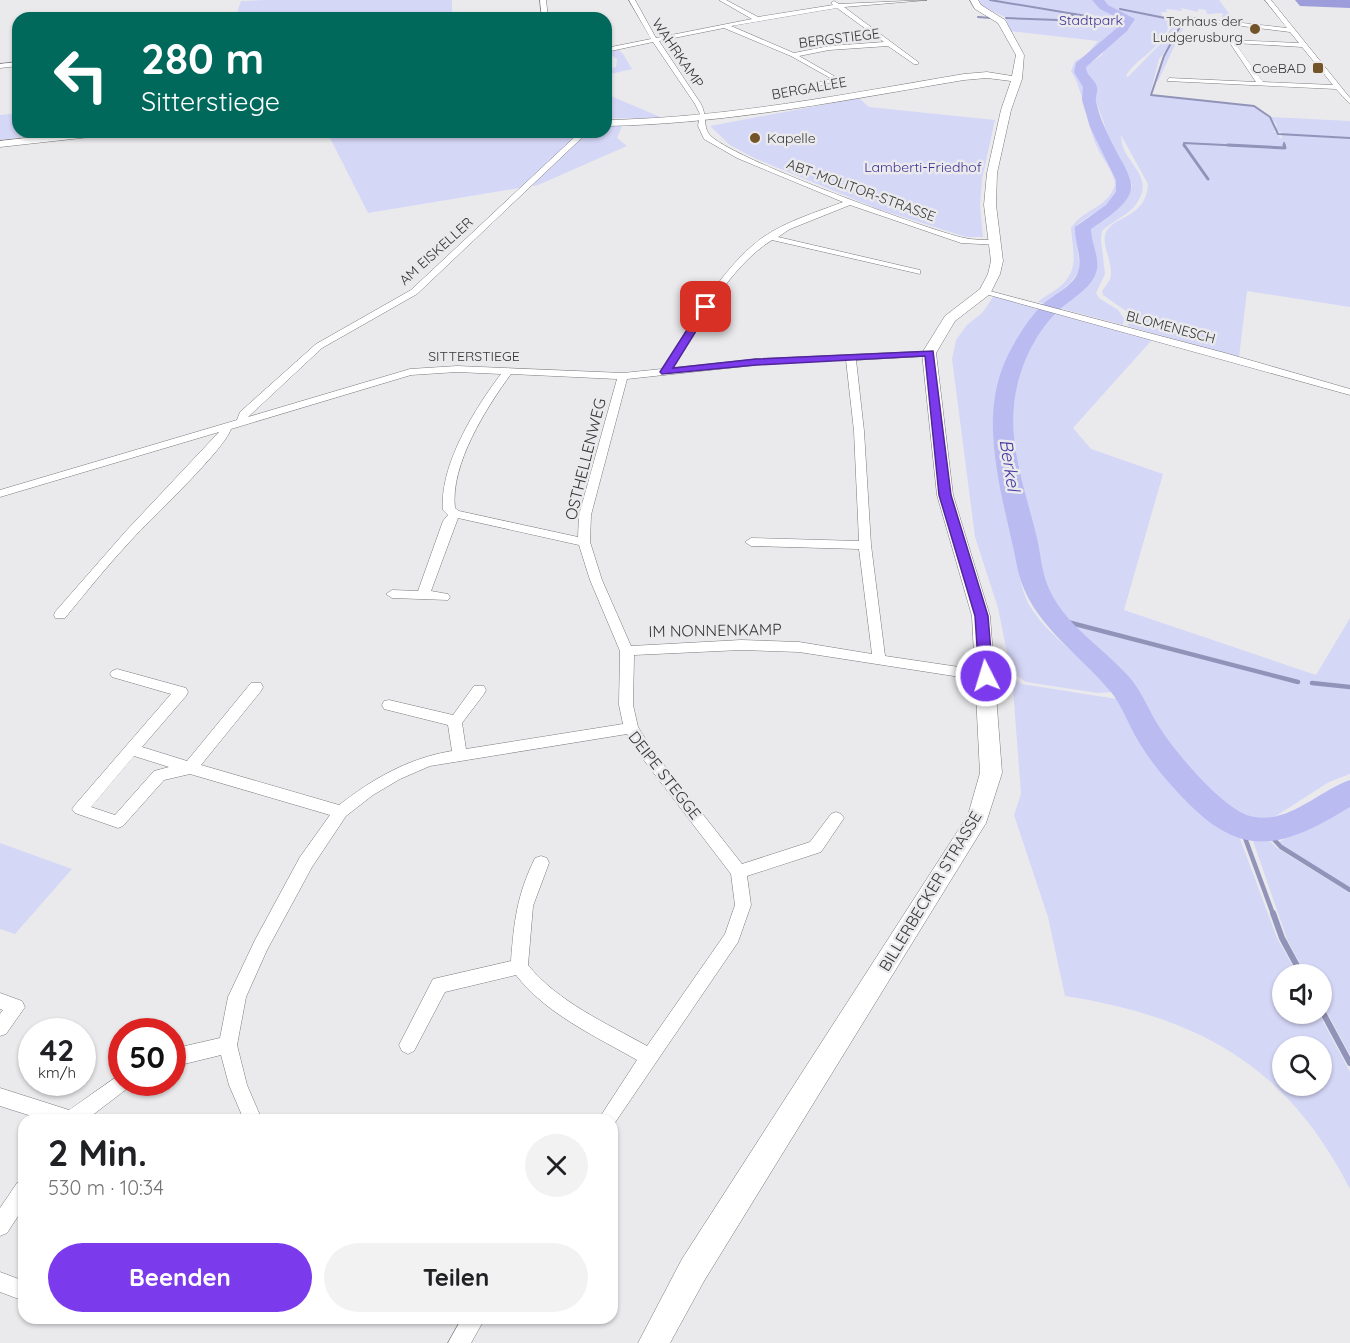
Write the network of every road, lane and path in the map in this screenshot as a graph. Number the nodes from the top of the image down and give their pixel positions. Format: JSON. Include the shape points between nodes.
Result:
{"nodes":[{"id":1,"x":632,"y":0,"type":"edge"},
{"id":2,"x":722,"y":0,"type":"edge"},
{"id":3,"x":830,"y":0,"type":"edge"},
{"id":4,"x":924,"y":0,"type":"edge"},
{"id":5,"x":974,"y":0,"type":"edge"},
{"id":6,"x":1268,"y":0,"type":"edge"},
{"id":7,"x":838,"y":6,"type":"junction"},
{"id":8,"x":757,"y":19,"type":"junction"},
{"id":9,"x":1188,"y":19,"type":"dead end"},
{"id":10,"x":725,"y":26,"type":"junction"},
{"id":11,"x":1292,"y":30,"type":"junction"},
{"id":12,"x":655,"y":41,"type":"junction"},
{"id":13,"x":888,"y":44,"type":"junction"},
{"id":14,"x":1304,"y":45,"type":"junction"},
{"id":15,"x":612,"y":49,"type":"edge"},
{"id":16,"x":793,"y":55,"type":"junction"},
{"id":17,"x":916,"y":63,"type":"dead end"},
{"id":18,"x":1017,"y":79,"type":"junction"},
{"id":19,"x":1169,"y":80,"type":"dead end"},
{"id":20,"x":1260,"y":83,"type":"junction"},
{"id":21,"x":1338,"y":87,"type":"junction"},
{"id":22,"x":798,"y":88,"type":"dead end"},
{"id":23,"x":1350,"y":102,"type":"edge"},
{"id":24,"x":703,"y":120,"type":"junction"},
{"id":25,"x":612,"y":123,"type":"edge"},
{"id":26,"x":54,"y":138,"type":"edge"},
{"id":27,"x":578,"y":138,"type":"edge"},
{"id":28,"x":0,"y":144,"type":"edge"},
{"id":29,"x":850,"y":202,"type":"junction"},
{"id":30,"x":769,"y":237,"type":"junction"},
{"id":31,"x":996,"y":243,"type":"junction"},
{"id":32,"x":917,"y":272,"type":"dead end"},
{"id":33,"x":985,"y":291,"type":"junction"},
{"id":34,"x":929,"y":353,"type":"junction"},
{"id":35,"x":851,"y":357,"type":"junction"},
{"id":36,"x":508,"y":370,"type":"junction"},
{"id":37,"x":665,"y":372,"type":"junction"},
{"id":38,"x":623,"y":376,"type":"junction"},
{"id":39,"x":1350,"y":392,"type":"edge"},
{"id":40,"x":243,"y":421,"type":"junction"},
{"id":41,"x":226,"y":426,"type":"junction"},
{"id":42,"x":0,"y":494,"type":"edge"},
{"id":43,"x":455,"y":514,"type":"junction"},
{"id":44,"x":584,"y":542,"type":"junction"},
{"id":45,"x":750,"y":542,"type":"dead end"},
{"id":46,"x":865,"y":545,"type":"junction"},
{"id":47,"x":392,"y":594,"type":"dead end"},
{"id":48,"x":423,"y":595,"type":"junction"},
{"id":49,"x":444,"y":597,"type":"dead end"},
{"id":50,"x":60,"y":615,"type":"dead end"},
{"id":51,"x":627,"y":651,"type":"junction"},
{"id":52,"x":879,"y":659,"type":"junction"},
{"id":53,"x":117,"y":674,"type":"dead end"},
{"id":54,"x":986,"y":676,"type":"junction"},
{"id":55,"x":256,"y":687,"type":"dead end"},
{"id":56,"x":479,"y":690,"type":"dead end"},
{"id":57,"x":389,"y":705,"type":"dead end"},
{"id":58,"x":455,"y":722,"type":"junction"},
{"id":59,"x":631,"y":728,"type":"junction"},
{"id":60,"x":132,"y":750,"type":"junction"},
{"id":61,"x":460,"y":755,"type":"junction"},
{"id":62,"x":190,"y":768,"type":"junction"},
{"id":63,"x":341,"y":812,"type":"junction"},
{"id":64,"x":836,"y":818,"type":"dead end"},
{"id":65,"x":541,"y":863,"type":"dead end"},
{"id":66,"x":739,"y":872,"type":"junction"},
{"id":67,"x":519,"y":967,"type":"junction"},
{"id":68,"x":0,"y":1001,"type":"edge"},
{"id":69,"x":0,"y":1029,"type":"edge"},
{"id":70,"x":228,"y":1045,"type":"junction"},
{"id":71,"x":408,"y":1045,"type":"dead end"},
{"id":72,"x":186,"y":1055,"type":"edge"},
{"id":73,"x":650,"y":1058,"type":"junction"},
{"id":74,"x":108,"y":1092,"type":"edge"},
{"id":75,"x":0,"y":1097,"type":"edge"},
{"id":76,"x":52,"y":1114,"type":"edge"},
{"id":77,"x":79,"y":1114,"type":"edge"},
{"id":78,"x":250,"y":1114,"type":"edge"},
{"id":79,"x":611,"y":1114,"type":"edge"},
{"id":80,"x":18,"y":1199,"type":"edge"},
{"id":81,"x":0,"y":1226,"type":"edge"},
{"id":82,"x":0,"y":1282,"type":"edge"},
{"id":83,"x":18,"y":1289,"type":"edge"},
{"id":84,"x":469,"y":1324,"type":"edge"},
{"id":85,"x":459,"y":1343,"type":"edge"},
{"id":86,"x":653,"y":1343,"type":"edge"}],
"edges":[{"from":1,"to":12,"type":"street","name":"WAHRKAMP"},
{"from":2,"to":8,"type":"street"},
{"from":3,"to":7,"type":"street"},
{"from":4,"to":7,"type":"street"},
{"from":5,"to":18,"type":"main road","via":[[1005,27],[1020,56]]},
{"from":6,"to":11,"type":"street"},
{"from":7,"to":8,"type":"street"},
{"from":7,"to":13,"type":"street"},
{"from":8,"to":10,"type":"street"},
{"from":9,"to":11,"type":"street"},
{"from":10,"to":12,"type":"street"},
{"from":10,"to":16,"type":"street"},
{"from":11,"to":14,"type":"street"},
{"from":12,"to":15,"type":"street"},
{"from":12,"to":24,"type":"street","name":"WAHRKAMP","via":[[698,104]]},
{"from":13,"to":16,"type":"street","name":"BERGSTIEGE"},
{"from":13,"to":17,"type":"street"},
{"from":14,"to":20,"type":"street","via":[[1230,41]]},
{"from":14,"to":21,"type":"street"},
{"from":16,"to":22,"type":"street","via":[[838,80]]},
{"from":18,"to":24,"type":"main road","name":"BERGALLEE","via":[[964,77]]},
{"from":18,"to":31,"type":"main road","via":[[992,173],[990,205]]},
{"from":19,"to":20,"type":"street"},
{"from":20,"to":21,"type":"street"},
{"from":21,"to":23,"type":"street"},
{"from":24,"to":25,"type":"main road","name":"BERGALLEE"},
{"from":24,"to":29,"type":"street","name":"ABT-MOLITOR-STRASSE","via":[[707,137],[722,147]]},
{"from":26,"to":28,"type":"main road"},
{"from":27,"to":40,"type":"street","name":"AM EISKELLER","via":[[414,292],[319,346],[244,414]]},
{"from":29,"to":30,"type":"street"},
{"from":29,"to":31,"type":"street","name":"ABT-MOLITOR-STRASSE","via":[[964,241]]},
{"from":30,"to":32,"type":"street"},
{"from":30,"to":37,"type":"street","via":[[744,257],[716,292]]},
{"from":31,"to":33,"type":"main road","via":[[994,274]]},
{"from":33,"to":34,"type":"main road","via":[[946,324]]},
{"from":33,"to":39,"type":"street","name":"BLOMENESCH"},
{"from":34,"to":35,"type":"street","name":"SITTERSTIEGE"},
{"from":34,"to":54,"type":"main road","name":"BILLERBECKER STRASSE","via":[[945,495],[981,616]]},
{"from":35,"to":37,"type":"street","name":"SITTERSTIEGE"},
{"from":35,"to":46,"type":"street"},
{"from":36,"to":38,"type":"street","name":"SITTERSTIEGE"},
{"from":36,"to":40,"type":"street","name":"SITTERSTIEGE","via":[[410,372]]},
{"from":36,"to":43,"type":"street","via":[[484,404],[447,493],[449,510]]},
{"from":37,"to":38,"type":"street","name":"SITTERSTIEGE"},
{"from":38,"to":44,"type":"street","name":"OSTHELLENWEG","via":[[585,515]]},
{"from":40,"to":41,"type":"street","name":"SITTERSTIEGE"},
{"from":41,"to":42,"type":"street","name":"SITTERSTIEGE"},
{"from":41,"to":50,"type":"street","via":[[201,460]]},
{"from":43,"to":44,"type":"street"},
{"from":43,"to":48,"type":"street","via":[[449,521]]},
{"from":44,"to":51,"type":"street","name":"OSTHELLENWEG"},
{"from":45,"to":46,"type":"street"},
{"from":46,"to":52,"type":"street"},
{"from":47,"to":48,"type":"street"},
{"from":48,"to":49,"type":"street"},
{"from":51,"to":52,"type":"street","name":"IM NONNENKAMP","via":[[741,645]]},
{"from":51,"to":59,"type":"street","name":"IM NONNENKAMP","via":[[626,705]]},
{"from":52,"to":54,"type":"street","name":"IM NONNENKAMP"},
{"from":53,"to":60,"type":"street","via":[[181,692]]},
{"from":54,"to":86,"type":"main road","name":"BILLERBECKER STRASSE","via":[[991,772],[978,816],[693,1270]]},
{"from":55,"to":62,"type":"street"},
{"from":56,"to":58,"type":"street"},
{"from":57,"to":58,"type":"street"},
{"from":58,"to":61,"type":"street"},
{"from":59,"to":61,"type":"street","name":"DEIPE STEGGE"},
{"from":59,"to":66,"type":"street","name":"DEIPE STEGGE"},
{"from":60,"to":62,"type":"street"},
{"from":60,"to":62,"type":"street","via":[[80,809],[118,822],[159,775]]},
{"from":61,"to":63,"type":"street","name":"DEIPE STEGGE","via":[[428,761],[395,775]]},
{"from":62,"to":63,"type":"street"},
{"from":63,"to":70,"type":"street","name":"DEIPE STEGGE","via":[[306,862],[261,945],[237,997]]},
{"from":64,"to":66,"type":"street","via":[[815,847]]},
{"from":65,"to":67,"type":"street","via":[[524,902]]},
{"from":66,"to":73,"type":"street","via":[[743,905],[732,937]]},
{"from":67,"to":71,"type":"street","via":[[439,985]]},
{"from":67,"to":73,"type":"street","via":[[551,999]]},
{"from":68,"to":69,"type":"street","via":[[16,1007]]},
{"from":70,"to":72,"type":"street"},
{"from":70,"to":78,"type":"street","name":"DEIPE STEGGE"},
{"from":73,"to":79,"type":"street"},
{"from":74,"to":77,"type":"street"},
{"from":75,"to":76,"type":"street"},
{"from":80,"to":81,"type":"street"},
{"from":82,"to":83,"type":"street"},
{"from":84,"to":85,"type":"street"}]}
